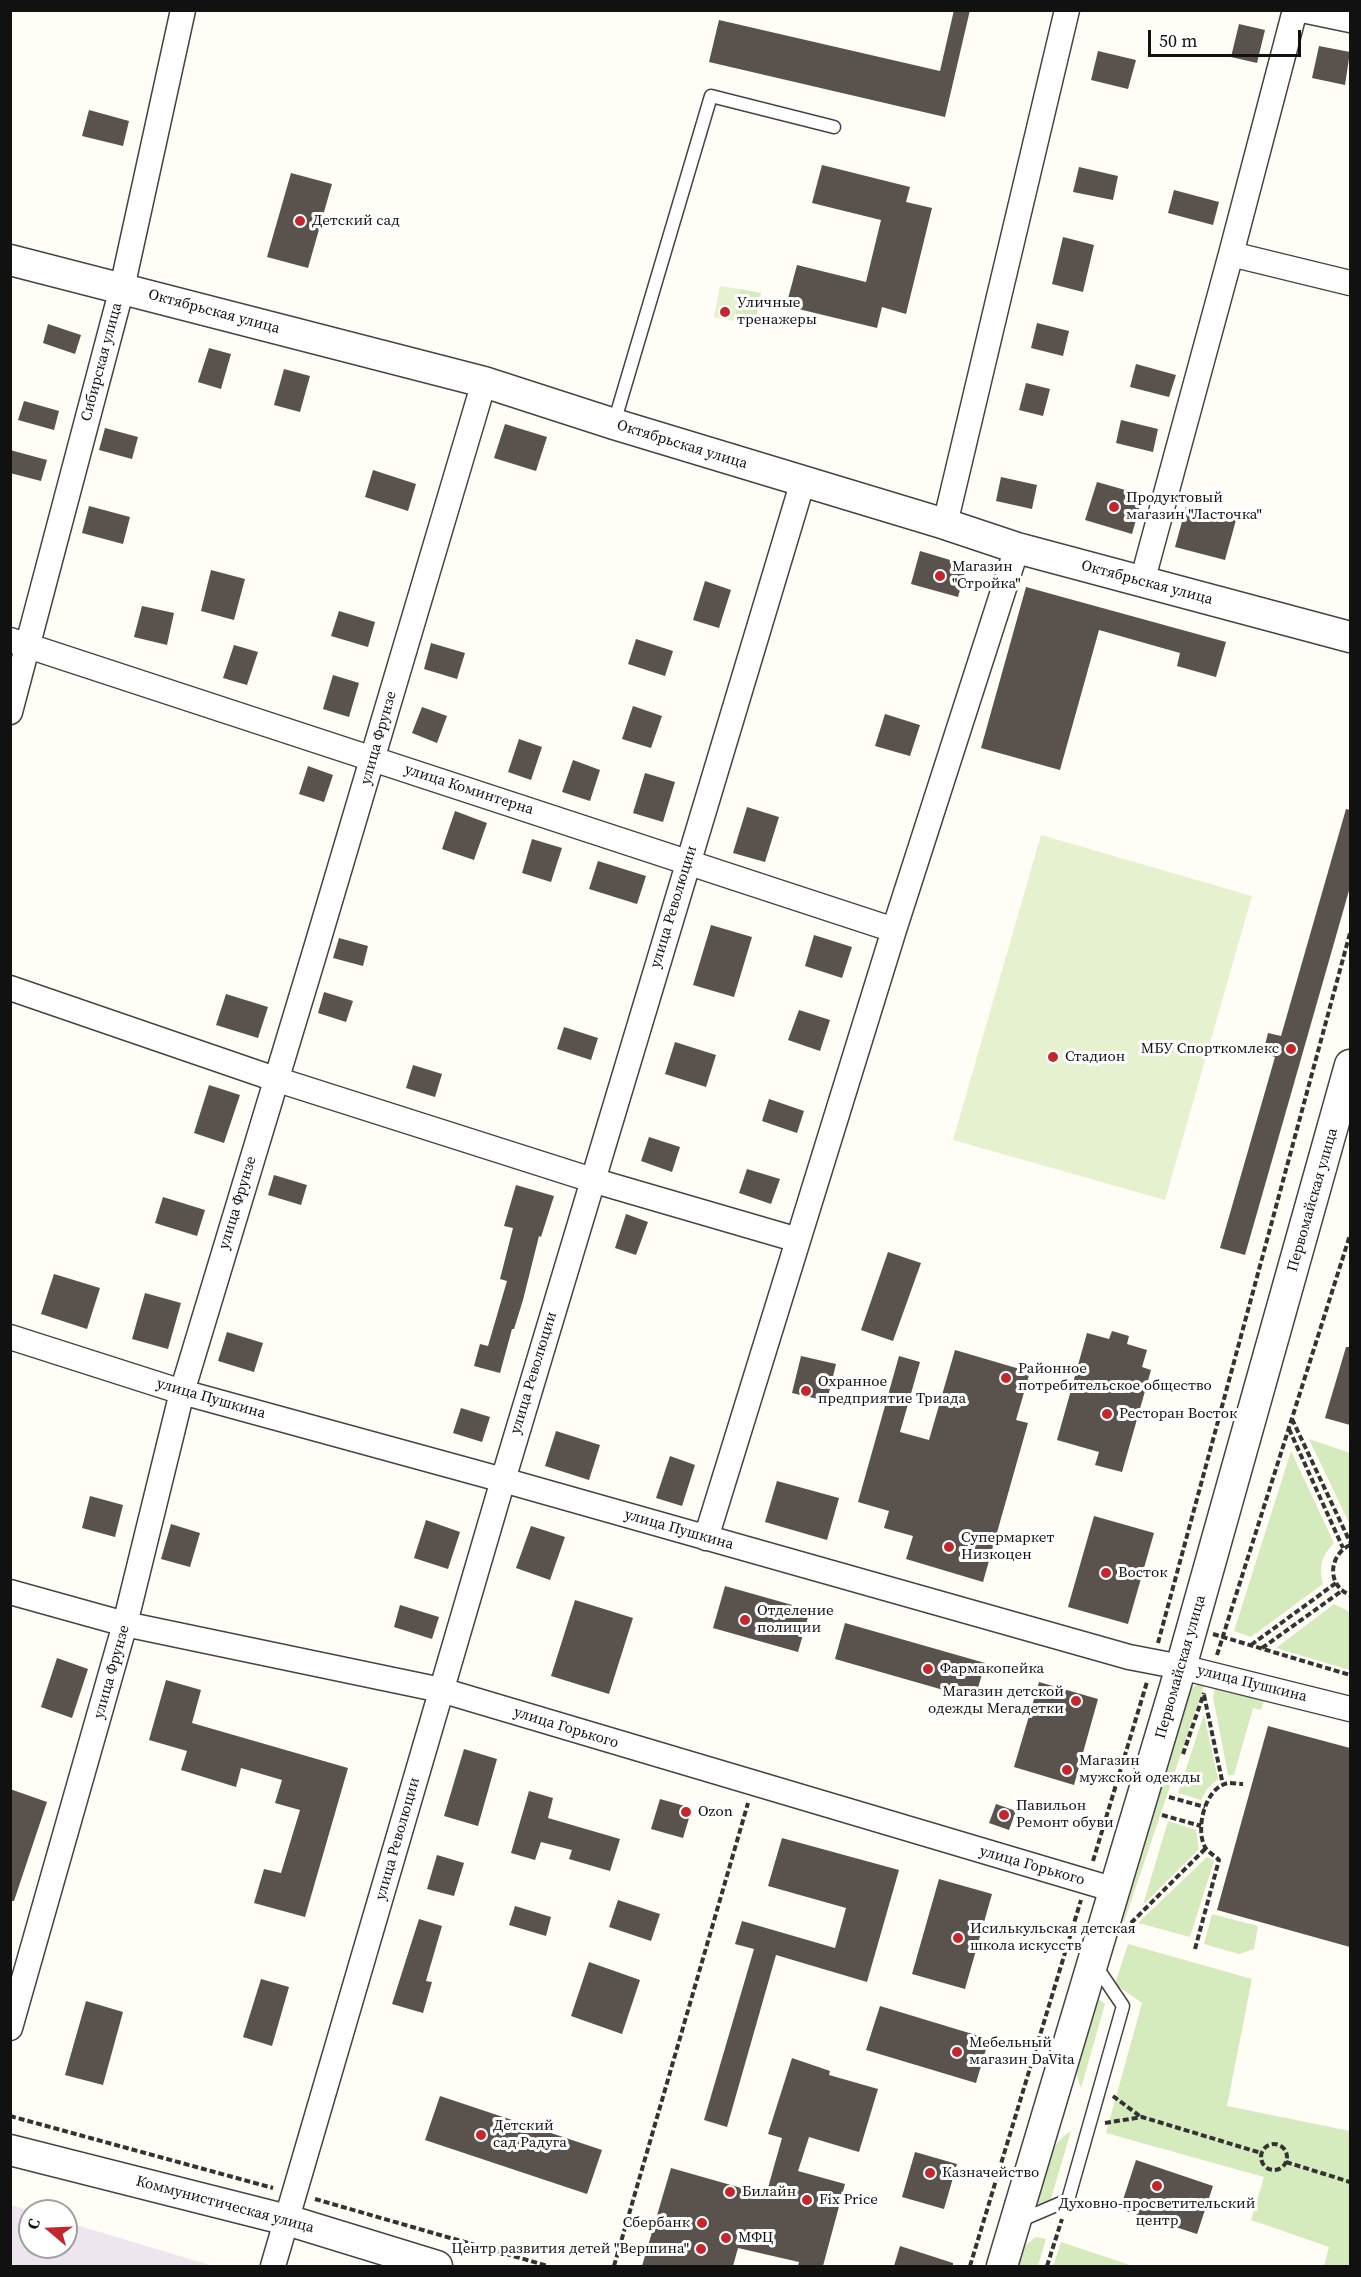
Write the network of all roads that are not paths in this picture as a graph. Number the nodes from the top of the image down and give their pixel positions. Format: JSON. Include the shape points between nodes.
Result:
{"nodes":[{"id":1,"x":183,"y":10,"type":"edge"},
{"id":2,"x":1067,"y":10,"type":"edge"},
{"id":3,"x":1295,"y":10,"type":"edge"},
{"id":4,"x":1302,"y":10,"type":"edge"},
{"id":5,"x":1350,"y":20,"type":"edge"},
{"id":6,"x":834,"y":126,"type":"dead end"},
{"id":7,"x":1231,"y":254,"type":"junction"},
{"id":8,"x":10,"y":260,"type":"edge"},
{"id":9,"x":1350,"y":283,"type":"edge"},
{"id":10,"x":122,"y":288,"type":"junction"},
{"id":11,"x":484,"y":382,"type":"junction"},
{"id":12,"x":614,"y":424,"type":"junction"},
{"id":13,"x":803,"y":481,"type":"junction"},
{"id":14,"x":945,"y":524,"type":"junction"},
{"id":15,"x":1017,"y":548,"type":"junction"},
{"id":16,"x":1142,"y":582,"type":"junction"},
{"id":17,"x":1350,"y":637,"type":"edge"},
{"id":18,"x":19,"y":642,"type":"edge"},
{"id":19,"x":10,"y":712,"type":"edge"},
{"id":20,"x":373,"y":759,"type":"junction"},
{"id":21,"x":687,"y":861,"type":"junction"},
{"id":22,"x":894,"y":930,"type":"junction"},
{"id":23,"x":10,"y":988,"type":"edge"},
{"id":24,"x":1350,"y":1065,"type":"edge"},
{"id":25,"x":275,"y":1078,"type":"junction"},
{"id":26,"x":592,"y":1180,"type":"junction"},
{"id":27,"x":798,"y":1240,"type":"junction"},
{"id":28,"x":10,"y":1337,"type":"edge"},
{"id":29,"x":182,"y":1392,"type":"junction"},
{"id":30,"x":503,"y":1480,"type":"junction"},
{"id":31,"x":706,"y":1538,"type":"junction"},
{"id":32,"x":10,"y":1592,"type":"edge"},
{"id":33,"x":125,"y":1624,"type":"junction"},
{"id":34,"x":1167,"y":1664,"type":"junction"},
{"id":35,"x":441,"y":1690,"type":"junction"},
{"id":36,"x":1350,"y":1709,"type":"edge"},
{"id":37,"x":1101,"y":1886,"type":"junction"},
{"id":38,"x":1094,"y":1962,"type":"junction"},
{"id":39,"x":10,"y":2028,"type":"edge"},
{"id":40,"x":10,"y":2150,"type":"edge"},
{"id":41,"x":287,"y":2220,"type":"junction"},
{"id":42,"x":1015,"y":2222,"type":"junction"},
{"id":43,"x":273,"y":2266,"type":"edge"},
{"id":44,"x":437,"y":2266,"type":"edge"},
{"id":45,"x":1002,"y":2266,"type":"edge"}],
"edges":[{"from":1,"to":10,"type":"street","name":"Сибирская улица"},
{"from":2,"to":14,"type":"street"},
{"from":3,"to":7,"type":"street"},
{"from":4,"to":5,"type":"street"},
{"from":6,"to":12,"type":"lane","via":[[711,96]]},
{"from":7,"to":9,"type":"street"},
{"from":7,"to":16,"type":"street"},
{"from":8,"to":10,"type":"street","name":"Октябрьская улица"},
{"from":10,"to":11,"type":"street","name":"Октябрьская улица"},
{"from":10,"to":18,"type":"street","name":"Сибирская улица"},
{"from":11,"to":12,"type":"street","name":"Октябрьская улица"},
{"from":11,"to":20,"type":"street","name":"улица Фрунзе"},
{"from":12,"to":13,"type":"street","name":"Октябрьская улица"},
{"from":13,"to":14,"type":"street","name":"Октябрьская улица"},
{"from":13,"to":21,"type":"street","name":"улица Революции"},
{"from":14,"to":15,"type":"street","name":"Октябрьская улица"},
{"from":15,"to":16,"type":"street","name":"Октябрьская улица"},
{"from":15,"to":22,"type":"street"},
{"from":16,"to":17,"type":"street","name":"Октябрьская улица"},
{"from":18,"to":19,"type":"street","name":"Сибирская улица"},
{"from":18,"to":20,"type":"street","name":"улица Коминтерна"},
{"from":20,"to":21,"type":"street","name":"улица Коминтерна"},
{"from":20,"to":25,"type":"street","name":"улица Фрунзе"},
{"from":21,"to":22,"type":"street","name":"улица Коминтерна"},
{"from":21,"to":26,"type":"street","name":"улица Революции"},
{"from":22,"to":27,"type":"street"},
{"from":23,"to":25,"type":"street"},
{"from":24,"to":34,"type":"street","name":"Первомайская улица","via":[[1192,1628]]},
{"from":25,"to":26,"type":"street"},
{"from":25,"to":29,"type":"street","name":"улица Фрунзе"},
{"from":26,"to":27,"type":"street"},
{"from":26,"to":30,"type":"street","name":"улица Революции"},
{"from":27,"to":31,"type":"street"},
{"from":28,"to":29,"type":"street","name":"улица Пушкина"},
{"from":29,"to":30,"type":"street","name":"улица Пушкина"},
{"from":29,"to":33,"type":"street","name":"улица Фрунзе"},
{"from":30,"to":31,"type":"street","name":"улица Пушкина"},
{"from":30,"to":35,"type":"street","name":"улица Революции"},
{"from":31,"to":34,"type":"street","name":"улица Пушкина","via":[[1129,1657]]},
{"from":32,"to":33,"type":"street","name":"улица Горького"},
{"from":33,"to":35,"type":"street","name":"улица Горького"},
{"from":33,"to":39,"type":"street","name":"улица Фрунзе"},
{"from":34,"to":36,"type":"street","name":"улица Пушкина","via":[[1207,1684]]},
{"from":34,"to":37,"type":"street","name":"Первомайская улица"},
{"from":35,"to":37,"type":"street","name":"улица Горького"},
{"from":35,"to":41,"type":"street","name":"улица Революции"},
{"from":37,"to":38,"type":"street","name":"Первомайская улица"},
{"from":38,"to":42,"type":"street","name":"Первомайская улица"},
{"from":38,"to":42,"type":"lane","via":[[1123,2006],[1068,2200]]},
{"from":40,"to":41,"type":"street","name":"Коммунистическая улица"},
{"from":41,"to":43,"type":"street","name":"улица Революции"},
{"from":41,"to":44,"type":"street","name":"Коммунистическая улица"},
{"from":42,"to":45,"type":"street","name":"Первомайская улица"}]}
